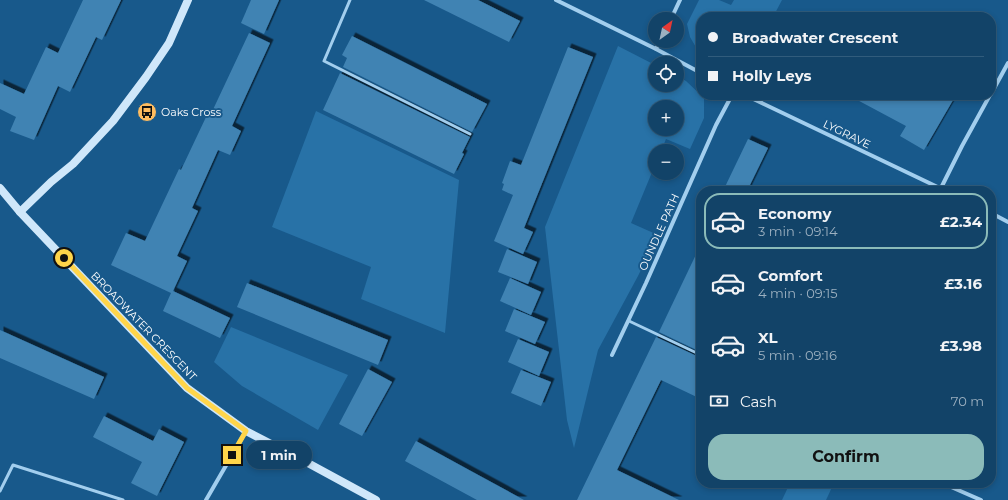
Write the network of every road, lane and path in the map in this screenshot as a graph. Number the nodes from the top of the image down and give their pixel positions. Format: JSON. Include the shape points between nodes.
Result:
{"nodes":[{"id":1,"x":188,"y":0,"type":"edge"},
{"id":2,"x":350,"y":0,"type":"edge"},
{"id":3,"x":556,"y":0,"type":"edge"},
{"id":4,"x":680,"y":0,"type":"edge"},
{"id":5,"x":674,"y":12,"type":"edge"},
{"id":6,"x":656,"y":49,"type":"joint"},
{"id":7,"x":1008,"y":63,"type":"edge"},
{"id":8,"x":696,"y":69,"type":"edge"},
{"id":9,"x":996,"y":85,"type":"edge"},
{"id":10,"x":729,"y":100,"type":"edge"},
{"id":11,"x":756,"y":100,"type":"edge"},
{"id":12,"x":988,"y":100,"type":"edge"},
{"id":13,"x":470,"y":134,"type":"dead end"},
{"id":14,"x":937,"y":186,"type":"edge"},
{"id":15,"x":942,"y":186,"type":"edge"},
{"id":16,"x":0,"y":188,"type":"edge"},
{"id":17,"x":20,"y":212,"type":"junction"},
{"id":18,"x":996,"y":216,"type":"edge"},
{"id":19,"x":1008,"y":222,"type":"edge"},
{"id":20,"x":629,"y":321,"type":"junction"},
{"id":21,"x":696,"y":353,"type":"edge"},
{"id":22,"x":612,"y":355,"type":"dead end"},
{"id":23,"x":246,"y":431,"type":"junction"},
{"id":24,"x":953,"y":488,"type":"edge"},
{"id":25,"x":0,"y":491,"type":"edge"},
{"id":26,"x":123,"y":500,"type":"edge"},
{"id":27,"x":206,"y":500,"type":"edge"},
{"id":28,"x":376,"y":500,"type":"edge"},
{"id":29,"x":981,"y":500,"type":"edge"}],
"edges":[{"from":1,"to":17,"type":"street","via":[[169,43],[113,121],[73,164]]},
{"from":2,"to":13,"type":"lane","via":[[324,61]]},
{"from":3,"to":6,"type":"street"},
{"from":4,"to":5,"type":"street"},
{"from":6,"to":8,"type":"street"},
{"from":7,"to":9,"type":"street"},
{"from":10,"to":20,"type":"street","name":"OUNDLE PATH"},
{"from":11,"to":14,"type":"street","name":"LYGRAVE"},
{"from":12,"to":15,"type":"street"},
{"from":16,"to":17,"type":"street","name":"BROADWATER CRESCENT"},
{"from":17,"to":23,"type":"street","name":"BROADWATER CRESCENT","via":[[187,388]]},
{"from":18,"to":19,"type":"street"},
{"from":20,"to":21,"type":"lane"},
{"from":20,"to":22,"type":"street","name":"OUNDLE PATH"},
{"from":23,"to":27,"type":"street"},
{"from":23,"to":28,"type":"street","name":"BROADWATER CRESCENT"},
{"from":24,"to":29,"type":"street"},
{"from":25,"to":26,"type":"lane","via":[[13,465]]}]}
